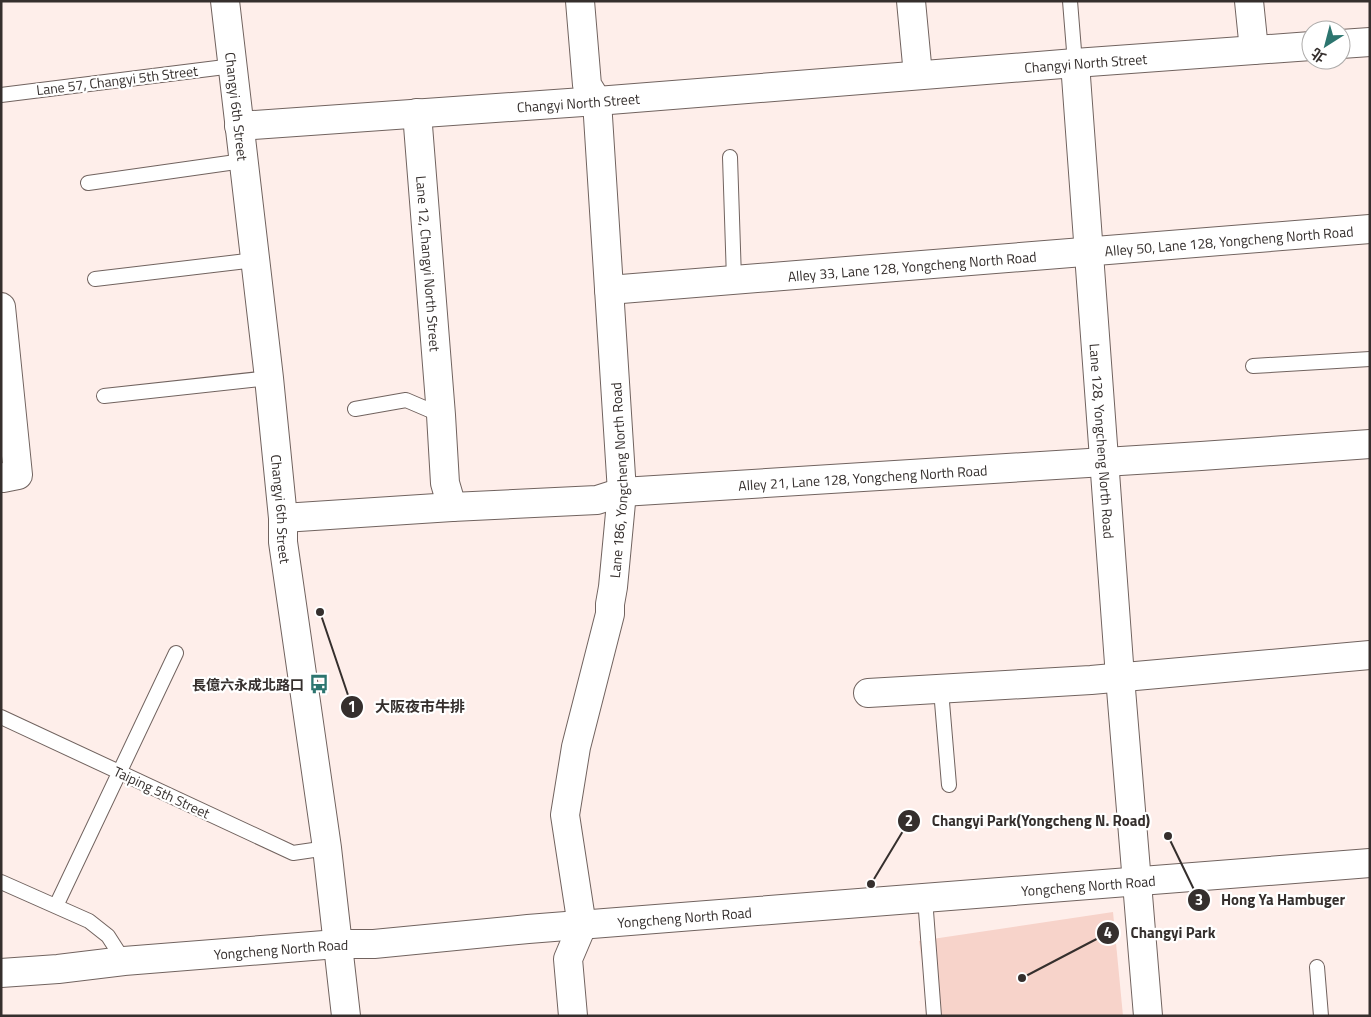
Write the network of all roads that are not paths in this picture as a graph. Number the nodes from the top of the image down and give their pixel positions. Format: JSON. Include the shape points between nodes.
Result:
{"nodes":[{"id":1,"x":225,"y":1,"type":"edge"},
{"id":2,"x":580,"y":1,"type":"edge"},
{"id":3,"x":911,"y":1,"type":"edge"},
{"id":4,"x":1070,"y":1,"type":"edge"},
{"id":5,"x":1249,"y":1,"type":"edge"},
{"id":6,"x":1370,"y":42,"type":"edge"},
{"id":7,"x":1351,"y":43,"type":"edge"},
{"id":8,"x":1301,"y":47,"type":"edge"},
{"id":9,"x":1254,"y":50,"type":"junction"},
{"id":10,"x":1075,"y":63,"type":"junction"},
{"id":11,"x":233,"y":66,"type":"junction"},
{"id":12,"x":918,"y":75,"type":"junction"},
{"id":13,"x":1,"y":95,"type":"edge"},
{"id":14,"x":597,"y":101,"type":"junction"},
{"id":15,"x":416,"y":113,"type":"junction"},
{"id":16,"x":239,"y":126,"type":"junction"},
{"id":17,"x":730,"y":157,"type":"dead end"},
{"id":18,"x":243,"y":161,"type":"junction"},
{"id":19,"x":88,"y":182,"type":"dead end"},
{"id":20,"x":1370,"y":229,"type":"edge"},
{"id":21,"x":1088,"y":252,"type":"junction"},
{"id":22,"x":255,"y":260,"type":"junction"},
{"id":23,"x":95,"y":279,"type":"dead end"},
{"id":24,"x":734,"y":279,"type":"junction"},
{"id":25,"x":609,"y":290,"type":"junction"},
{"id":26,"x":1,"y":307,"type":"edge"},
{"id":27,"x":1370,"y":358,"type":"edge"},
{"id":28,"x":1253,"y":366,"type":"dead end"},
{"id":29,"x":269,"y":378,"type":"junction"},
{"id":30,"x":104,"y":396,"type":"dead end"},
{"id":31,"x":355,"y":409,"type":"dead end"},
{"id":32,"x":442,"y":415,"type":"junction"},
{"id":33,"x":1370,"y":444,"type":"edge"},
{"id":34,"x":1105,"y":462,"type":"junction"},
{"id":35,"x":9,"y":476,"type":"edge"},
{"id":36,"x":622,"y":492,"type":"junction"},
{"id":37,"x":452,"y":507,"type":"junction"},
{"id":38,"x":282,"y":518,"type":"junction"},
{"id":39,"x":176,"y":653,"type":"dead end"},
{"id":40,"x":1370,"y":655,"type":"edge"},
{"id":41,"x":1120,"y":677,"type":"junction"},
{"id":42,"x":941,"y":690,"type":"junction"},
{"id":43,"x":868,"y":693,"type":"dead end"},
{"id":44,"x":1,"y":717,"type":"edge"},
{"id":45,"x":120,"y":772,"type":"junction"},
{"id":46,"x":949,"y":784,"type":"dead end"},
{"id":47,"x":327,"y":848,"type":"junction"},
{"id":48,"x":1370,"y":863,"type":"edge"},
{"id":49,"x":1137,"y":880,"type":"junction"},
{"id":50,"x":1,"y":882,"type":"edge"},
{"id":51,"x":925,"y":898,"type":"junction"},
{"id":52,"x":56,"y":906,"type":"junction"},
{"id":53,"x":582,"y":926,"type":"junction"},
{"id":54,"x":337,"y":944,"type":"junction"},
{"id":55,"x":124,"y":961,"type":"junction"},
{"id":56,"x":1317,"y":967,"type":"dead end"},
{"id":57,"x":1,"y":973,"type":"edge"},
{"id":58,"x":346,"y":1016,"type":"edge"},
{"id":59,"x":572,"y":1016,"type":"edge"},
{"id":60,"x":934,"y":1016,"type":"edge"},
{"id":61,"x":1148,"y":1016,"type":"edge"},
{"id":62,"x":1321,"y":1016,"type":"edge"}],
"edges":[{"from":1,"to":11,"type":"street","name":"Changyi 6th Street"},
{"from":2,"to":14,"type":"street","name":"Lane 186, Yongcheng North Road","via":[[587,85]]},
{"from":3,"to":12,"type":"street"},
{"from":4,"to":10,"type":"lane","name":"Lane 128, Yongcheng North Road"},
{"from":5,"to":9,"type":"street"},
{"from":6,"to":7,"type":"street"},
{"from":8,"to":9,"type":"street","name":"Changyi North Street"},
{"from":9,"to":10,"type":"street","name":"Changyi North Street"},
{"from":10,"to":12,"type":"street","name":"Changyi North Street"},
{"from":10,"to":21,"type":"street","name":"Lane 128, Yongcheng North Road"},
{"from":11,"to":13,"type":"lane","name":"Lane 57, Changyi 5th Street"},
{"from":11,"to":16,"type":"street","name":"Changyi 6th Street"},
{"from":12,"to":14,"type":"street","name":"Changyi North Street"},
{"from":14,"to":15,"type":"street","name":"Changyi North Street"},
{"from":14,"to":25,"type":"street","name":"Lane 186, Yongcheng North Road"},
{"from":15,"to":16,"type":"street","name":"Changyi North Street"},
{"from":15,"to":32,"type":"street","name":"Lane 12, Changyi North Street"},
{"from":16,"to":18,"type":"street","name":"Changyi 6th Street"},
{"from":17,"to":24,"type":"lane"},
{"from":18,"to":19,"type":"lane"},
{"from":18,"to":22,"type":"street","name":"Changyi 6th Street"},
{"from":20,"to":21,"type":"street","name":"Alley 50, Lane 128, Yongcheng North Road"},
{"from":21,"to":24,"type":"street","name":"Alley 33, Lane 128, Yongcheng North Road"},
{"from":21,"to":34,"type":"street","name":"Lane 128, Yongcheng North Road"},
{"from":22,"to":23,"type":"lane"},
{"from":22,"to":29,"type":"street","name":"Changyi 6th Street"},
{"from":24,"to":25,"type":"street","name":"Alley 33, Lane 128, Yongcheng North Road"},
{"from":25,"to":36,"type":"street","name":"Lane 186, Yongcheng North Road"},
{"from":26,"to":35,"type":"street"},
{"from":27,"to":28,"type":"lane"},
{"from":29,"to":30,"type":"lane"},
{"from":29,"to":38,"type":"street","name":"Changyi 6th Street"},
{"from":31,"to":32,"type":"lane","via":[[406,400]]},
{"from":32,"to":37,"type":"street","name":"Lane 12, Changyi North Street","via":[[445,483]]},
{"from":33,"to":34,"type":"street","name":"Alley 21, Lane 128, Yongcheng North Road"},
{"from":34,"to":36,"type":"street","name":"Alley 21, Lane 128, Yongcheng North Road"},
{"from":34,"to":41,"type":"street","name":"Lane 128, Yongcheng North Road"},
{"from":36,"to":37,"type":"street","name":"Alley 21, Lane 128, Yongcheng North Road","via":[[597,500]]},
{"from":36,"to":53,"type":"street","name":"Lane 186, Yongcheng North Road","via":[[610,614],[576,747],[565,815]]},
{"from":37,"to":38,"type":"street","name":"Alley 21, Lane 128, Yongcheng North Road"},
{"from":38,"to":47,"type":"street","name":"Changyi 6th Street"},
{"from":39,"to":45,"type":"lane"},
{"from":40,"to":41,"type":"street"},
{"from":41,"to":42,"type":"street"},
{"from":41,"to":49,"type":"street","name":"Lane 128, Yongcheng North Road"},
{"from":42,"to":43,"type":"street"},
{"from":42,"to":46,"type":"lane"},
{"from":44,"to":45,"type":"lane","name":"Taiping 5th Street"},
{"from":45,"to":47,"type":"lane","name":"Taiping 5th Street","via":[[293,852]]},
{"from":45,"to":52,"type":"lane"},
{"from":47,"to":54,"type":"street","name":"Changyi 6th Street"},
{"from":48,"to":49,"type":"street","name":"Yongcheng North Road"},
{"from":49,"to":51,"type":"street","name":"Yongcheng North Road"},
{"from":49,"to":61,"type":"street","name":"Lane 128, Yongcheng North Road"},
{"from":50,"to":52,"type":"lane"},
{"from":51,"to":53,"type":"street","name":"Yongcheng North Road"},
{"from":51,"to":60,"type":"lane"},
{"from":52,"to":55,"type":"lane","via":[[89,921],[108,936]]},
{"from":53,"to":54,"type":"street","name":"Yongcheng North Road","via":[[374,944]]},
{"from":53,"to":59,"type":"street","via":[[568,959]]},
{"from":54,"to":55,"type":"street","name":"Yongcheng North Road"},
{"from":54,"to":58,"type":"street","name":"Changyi 6th Street"},
{"from":55,"to":57,"type":"street","name":"Yongcheng North Road"},
{"from":56,"to":62,"type":"lane"}]}
